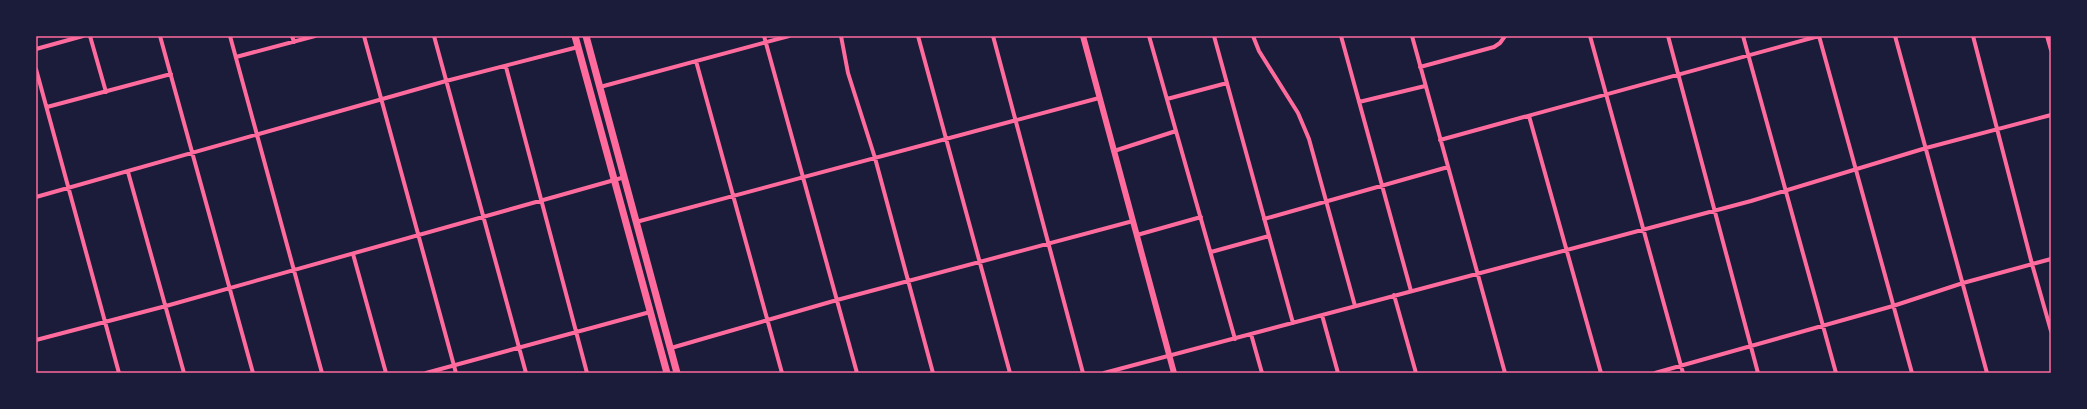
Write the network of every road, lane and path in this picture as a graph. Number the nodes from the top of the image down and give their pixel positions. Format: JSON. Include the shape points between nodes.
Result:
{"nodes":[{"id":1,"x":83,"y":36,"type":"edge"},
{"id":2,"x":90,"y":36,"type":"edge"},
{"id":3,"x":160,"y":36,"type":"edge"},
{"id":4,"x":230,"y":36,"type":"edge"},
{"id":5,"x":292,"y":36,"type":"edge"},
{"id":6,"x":315,"y":36,"type":"edge"},
{"id":7,"x":364,"y":36,"type":"edge"},
{"id":8,"x":434,"y":36,"type":"edge"},
{"id":9,"x":575,"y":36,"type":"edge"},
{"id":10,"x":586,"y":36,"type":"edge"},
{"id":11,"x":764,"y":36,"type":"edge"},
{"id":12,"x":789,"y":36,"type":"edge"},
{"id":13,"x":841,"y":36,"type":"edge"},
{"id":14,"x":918,"y":36,"type":"edge"},
{"id":15,"x":994,"y":36,"type":"edge"},
{"id":16,"x":1083,"y":36,"type":"edge"},
{"id":17,"x":1149,"y":36,"type":"edge"},
{"id":18,"x":1214,"y":36,"type":"edge"},
{"id":19,"x":1253,"y":36,"type":"edge"},
{"id":20,"x":1341,"y":36,"type":"edge"},
{"id":21,"x":1412,"y":36,"type":"edge"},
{"id":22,"x":1505,"y":36,"type":"edge"},
{"id":23,"x":1590,"y":36,"type":"edge"},
{"id":24,"x":1668,"y":36,"type":"edge"},
{"id":25,"x":1744,"y":36,"type":"edge"},
{"id":26,"x":1819,"y":36,"type":"edge"},
{"id":27,"x":1895,"y":36,"type":"edge"},
{"id":28,"x":1973,"y":36,"type":"edge"},
{"id":29,"x":2047,"y":36,"type":"edge"},
{"id":30,"x":294,"y":42,"type":"junction"},
{"id":31,"x":766,"y":42,"type":"junction"},
{"id":32,"x":578,"y":47,"type":"junction"},
{"id":33,"x":36,"y":49,"type":"edge"},
{"id":34,"x":2051,"y":50,"type":"edge"},
{"id":35,"x":1749,"y":55,"type":"junction"},
{"id":36,"x":236,"y":57,"type":"junction"},
{"id":37,"x":696,"y":61,"type":"junction"},
{"id":38,"x":506,"y":67,"type":"junction"},
{"id":39,"x":1420,"y":67,"type":"junction"},
{"id":40,"x":36,"y":70,"type":"edge"},
{"id":41,"x":1678,"y":73,"type":"junction"},
{"id":42,"x":171,"y":74,"type":"junction"},
{"id":43,"x":446,"y":81,"type":"junction"},
{"id":44,"x":1227,"y":83,"type":"junction"},
{"id":45,"x":1425,"y":86,"type":"junction"},
{"id":46,"x":600,"y":87,"type":"junction"},
{"id":47,"x":106,"y":92,"type":"junction"},
{"id":48,"x":1606,"y":93,"type":"junction"},
{"id":49,"x":1099,"y":98,"type":"junction"},
{"id":50,"x":1167,"y":99,"type":"junction"},
{"id":51,"x":381,"y":101,"type":"junction"},
{"id":52,"x":1359,"y":102,"type":"junction"},
{"id":53,"x":47,"y":107,"type":"junction"},
{"id":54,"x":2051,"y":114,"type":"edge"},
{"id":55,"x":1529,"y":116,"type":"junction"},
{"id":56,"x":1016,"y":121,"type":"junction"},
{"id":57,"x":1998,"y":129,"type":"junction"},
{"id":58,"x":1176,"y":131,"type":"junction"},
{"id":59,"x":257,"y":135,"type":"junction"},
{"id":60,"x":946,"y":139,"type":"junction"},
{"id":61,"x":1440,"y":140,"type":"junction"},
{"id":62,"x":1926,"y":148,"type":"junction"},
{"id":63,"x":1114,"y":151,"type":"junction"},
{"id":64,"x":193,"y":152,"type":"junction"},
{"id":65,"x":875,"y":158,"type":"junction"},
{"id":66,"x":1448,"y":167,"type":"junction"},
{"id":67,"x":1854,"y":169,"type":"junction"},
{"id":68,"x":128,"y":172,"type":"junction"},
{"id":69,"x":625,"y":178,"type":"junction"},
{"id":70,"x":803,"y":178,"type":"junction"},
{"id":71,"x":614,"y":180,"type":"junction"},
{"id":72,"x":1382,"y":186,"type":"junction"},
{"id":73,"x":69,"y":187,"type":"junction"},
{"id":74,"x":1786,"y":191,"type":"junction"},
{"id":75,"x":36,"y":197,"type":"edge"},
{"id":76,"x":733,"y":197,"type":"junction"},
{"id":77,"x":543,"y":202,"type":"junction"},
{"id":78,"x":1326,"y":202,"type":"junction"},
{"id":79,"x":1714,"y":210,"type":"junction"},
{"id":80,"x":483,"y":217,"type":"junction"},
{"id":81,"x":1201,"y":217,"type":"junction"},
{"id":82,"x":1264,"y":219,"type":"junction"},
{"id":83,"x":1133,"y":221,"type":"junction"},
{"id":84,"x":636,"y":222,"type":"junction"},
{"id":85,"x":1644,"y":228,"type":"junction"},
{"id":86,"x":1137,"y":235,"type":"junction"},
{"id":87,"x":419,"y":236,"type":"junction"},
{"id":88,"x":1269,"y":236,"type":"junction"},
{"id":89,"x":1048,"y":244,"type":"junction"},
{"id":90,"x":1566,"y":250,"type":"junction"},
{"id":91,"x":1211,"y":252,"type":"junction"},
{"id":92,"x":353,"y":254,"type":"junction"},
{"id":93,"x":2051,"y":260,"type":"edge"},
{"id":94,"x":981,"y":261,"type":"junction"},
{"id":95,"x":2032,"y":264,"type":"junction"},
{"id":96,"x":294,"y":270,"type":"junction"},
{"id":97,"x":1477,"y":274,"type":"junction"},
{"id":98,"x":907,"y":281,"type":"junction"},
{"id":99,"x":1962,"y":283,"type":"junction"},
{"id":100,"x":230,"y":287,"type":"junction"},
{"id":101,"x":1411,"y":291,"type":"junction"},
{"id":102,"x":1394,"y":296,"type":"junction"},
{"id":103,"x":837,"y":300,"type":"junction"},
{"id":104,"x":166,"y":306,"type":"junction"},
{"id":105,"x":1355,"y":306,"type":"junction"},
{"id":106,"x":1893,"y":306,"type":"junction"},
{"id":107,"x":650,"y":312,"type":"junction"},
{"id":108,"x":1322,"y":315,"type":"junction"},
{"id":109,"x":767,"y":320,"type":"junction"},
{"id":110,"x":105,"y":323,"type":"junction"},
{"id":111,"x":1293,"y":323,"type":"junction"},
{"id":112,"x":1823,"y":326,"type":"junction"},
{"id":113,"x":2051,"y":331,"type":"edge"},
{"id":114,"x":576,"y":332,"type":"junction"},
{"id":115,"x":1251,"y":334,"type":"junction"},
{"id":116,"x":1235,"y":339,"type":"junction"},
{"id":117,"x":36,"y":340,"type":"edge"},
{"id":118,"x":1751,"y":347,"type":"junction"},
{"id":119,"x":520,"y":348,"type":"junction"},
{"id":120,"x":671,"y":348,"type":"junction"},
{"id":121,"x":1169,"y":355,"type":"junction"},
{"id":122,"x":454,"y":365,"type":"junction"},
{"id":123,"x":1681,"y":366,"type":"junction"},
{"id":124,"x":119,"y":373,"type":"edge"},
{"id":125,"x":184,"y":373,"type":"edge"},
{"id":126,"x":253,"y":373,"type":"edge"},
{"id":127,"x":322,"y":373,"type":"edge"},
{"id":128,"x":386,"y":373,"type":"edge"},
{"id":129,"x":426,"y":373,"type":"edge"},
{"id":130,"x":456,"y":373,"type":"edge"},
{"id":131,"x":526,"y":373,"type":"edge"},
{"id":132,"x":587,"y":373,"type":"edge"},
{"id":133,"x":667,"y":373,"type":"edge"},
{"id":134,"x":678,"y":373,"type":"edge"},
{"id":135,"x":782,"y":373,"type":"edge"},
{"id":136,"x":857,"y":373,"type":"edge"},
{"id":137,"x":934,"y":373,"type":"edge"},
{"id":138,"x":1010,"y":373,"type":"edge"},
{"id":139,"x":1084,"y":373,"type":"edge"},
{"id":140,"x":1104,"y":373,"type":"edge"},
{"id":141,"x":1174,"y":373,"type":"edge"},
{"id":142,"x":1262,"y":373,"type":"edge"},
{"id":143,"x":1338,"y":373,"type":"edge"},
{"id":144,"x":1416,"y":373,"type":"edge"},
{"id":145,"x":1505,"y":373,"type":"edge"},
{"id":146,"x":1600,"y":373,"type":"edge"},
{"id":147,"x":1655,"y":373,"type":"edge"},
{"id":148,"x":1683,"y":373,"type":"edge"},
{"id":149,"x":1758,"y":373,"type":"edge"},
{"id":150,"x":1836,"y":373,"type":"edge"},
{"id":151,"x":1912,"y":373,"type":"edge"},
{"id":152,"x":1987,"y":373,"type":"edge"}],
"edges":[{"from":1,"to":33,"type":"street"},
{"from":2,"to":47,"type":"street"},
{"from":3,"to":42,"type":"street"},
{"from":4,"to":36,"type":"street"},
{"from":5,"to":30,"type":"street"},
{"from":6,"to":30,"type":"street"},
{"from":7,"to":51,"type":"street"},
{"from":8,"to":43,"type":"street"},
{"from":9,"to":32,"type":"main road"},
{"from":10,"to":46,"type":"main road"},
{"from":11,"to":31,"type":"street"},
{"from":12,"to":31,"type":"street"},
{"from":13,"to":65,"type":"street","via":[[852,87]]},
{"from":14,"to":60,"type":"street"},
{"from":15,"to":56,"type":"street"},
{"from":16,"to":49,"type":"street"},
{"from":17,"to":50,"type":"street"},
{"from":18,"to":44,"type":"street"},
{"from":19,"to":78,"type":"street","via":[[1259,51],[1294,106],[1303,126]]},
{"from":20,"to":52,"type":"street"},
{"from":21,"to":39,"type":"street"},
{"from":22,"to":39,"type":"street","via":[[1494,47]]},
{"from":23,"to":48,"type":"street"},
{"from":24,"to":41,"type":"street"},
{"from":25,"to":35,"type":"street"},
{"from":26,"to":35,"type":"street"},
{"from":26,"to":67,"type":"street"},
{"from":27,"to":62,"type":"street"},
{"from":28,"to":57,"type":"street"},
{"from":29,"to":34,"type":"street"},
{"from":30,"to":36,"type":"street"},
{"from":31,"to":37,"type":"street"},
{"from":31,"to":70,"type":"street"},
{"from":32,"to":38,"type":"street"},
{"from":32,"to":71,"type":"main road"},
{"from":35,"to":41,"type":"street"},
{"from":35,"to":74,"type":"street"},
{"from":36,"to":59,"type":"street"},
{"from":37,"to":46,"type":"street"},
{"from":37,"to":76,"type":"street"},
{"from":38,"to":43,"type":"street"},
{"from":38,"to":77,"type":"street"},
{"from":39,"to":45,"type":"street"},
{"from":40,"to":53,"type":"street"},
{"from":41,"to":48,"type":"street"},
{"from":41,"to":79,"type":"street"},
{"from":42,"to":47,"type":"street"},
{"from":42,"to":64,"type":"street"},
{"from":43,"to":51,"type":"street"},
{"from":43,"to":80,"type":"street"},
{"from":44,"to":50,"type":"street"},
{"from":44,"to":82,"type":"street"},
{"from":45,"to":52,"type":"street"},
{"from":45,"to":61,"type":"street"},
{"from":46,"to":69,"type":"main road"},
{"from":47,"to":53,"type":"street"},
{"from":48,"to":55,"type":"street"},
{"from":48,"to":85,"type":"street"},
{"from":49,"to":56,"type":"street"},
{"from":49,"to":63,"type":"street"},
{"from":50,"to":58,"type":"street"},
{"from":51,"to":59,"type":"street"},
{"from":51,"to":87,"type":"street"},
{"from":52,"to":72,"type":"street"},
{"from":53,"to":73,"type":"street"},
{"from":54,"to":57,"type":"street"},
{"from":55,"to":61,"type":"street"},
{"from":55,"to":90,"type":"street"},
{"from":56,"to":60,"type":"street"},
{"from":56,"to":89,"type":"street"},
{"from":57,"to":62,"type":"street"},
{"from":57,"to":95,"type":"street"},
{"from":58,"to":63,"type":"street"},
{"from":58,"to":81,"type":"street"},
{"from":59,"to":64,"type":"street"},
{"from":59,"to":96,"type":"street"},
{"from":60,"to":65,"type":"street"},
{"from":60,"to":94,"type":"street"},
{"from":61,"to":66,"type":"street"},
{"from":62,"to":67,"type":"street"},
{"from":62,"to":99,"type":"street"},
{"from":63,"to":83,"type":"street"},
{"from":64,"to":68,"type":"street"},
{"from":64,"to":100,"type":"street"},
{"from":65,"to":70,"type":"street"},
{"from":65,"to":98,"type":"street"},
{"from":66,"to":72,"type":"street"},
{"from":66,"to":97,"type":"street"},
{"from":67,"to":74,"type":"street"},
{"from":67,"to":106,"type":"street"},
{"from":68,"to":73,"type":"street"},
{"from":68,"to":104,"type":"street"},
{"from":69,"to":71,"type":"street"},
{"from":69,"to":84,"type":"main road"},
{"from":70,"to":76,"type":"street"},
{"from":70,"to":103,"type":"street"},
{"from":71,"to":77,"type":"street"},
{"from":71,"to":107,"type":"main road"},
{"from":72,"to":78,"type":"street"},
{"from":72,"to":101,"type":"street"},
{"from":73,"to":75,"type":"street"},
{"from":73,"to":110,"type":"street"},
{"from":74,"to":79,"type":"street"},
{"from":74,"to":112,"type":"street"},
{"from":76,"to":84,"type":"street"},
{"from":76,"to":109,"type":"street"},
{"from":77,"to":80,"type":"street"},
{"from":77,"to":114,"type":"street"},
{"from":78,"to":82,"type":"street"},
{"from":78,"to":105,"type":"street"},
{"from":79,"to":85,"type":"street"},
{"from":79,"to":118,"type":"street"},
{"from":80,"to":87,"type":"street"},
{"from":80,"to":119,"type":"street"},
{"from":81,"to":86,"type":"street"},
{"from":81,"to":91,"type":"street"},
{"from":82,"to":88,"type":"street"},
{"from":83,"to":86,"type":"street"},
{"from":83,"to":89,"type":"street"},
{"from":84,"to":120,"type":"main road"},
{"from":85,"to":90,"type":"street"},
{"from":85,"to":123,"type":"street"},
{"from":86,"to":121,"type":"street"},
{"from":87,"to":92,"type":"street"},
{"from":87,"to":122,"type":"street"},
{"from":88,"to":91,"type":"street"},
{"from":88,"to":111,"type":"street"},
{"from":89,"to":94,"type":"street"},
{"from":89,"to":139,"type":"street"},
{"from":90,"to":97,"type":"street"},
{"from":90,"to":146,"type":"street"},
{"from":91,"to":116,"type":"street"},
{"from":92,"to":96,"type":"street"},
{"from":92,"to":128,"type":"street"},
{"from":93,"to":95,"type":"street"},
{"from":94,"to":98,"type":"street"},
{"from":94,"to":138,"type":"street"},
{"from":95,"to":99,"type":"street"},
{"from":95,"to":113,"type":"street"},
{"from":96,"to":100,"type":"street"},
{"from":96,"to":127,"type":"street"},
{"from":97,"to":101,"type":"street"},
{"from":97,"to":145,"type":"street"},
{"from":98,"to":103,"type":"street"},
{"from":98,"to":137,"type":"street"},
{"from":99,"to":106,"type":"street"},
{"from":99,"to":152,"type":"street"},
{"from":100,"to":104,"type":"street"},
{"from":100,"to":126,"type":"street"},
{"from":101,"to":102,"type":"street"},
{"from":102,"to":105,"type":"street"},
{"from":102,"to":144,"type":"street"},
{"from":103,"to":109,"type":"street"},
{"from":103,"to":136,"type":"street"},
{"from":104,"to":110,"type":"street"},
{"from":104,"to":125,"type":"street"},
{"from":105,"to":108,"type":"street"},
{"from":106,"to":112,"type":"street"},
{"from":106,"to":151,"type":"street"},
{"from":107,"to":114,"type":"street"},
{"from":107,"to":133,"type":"main road"},
{"from":108,"to":111,"type":"street"},
{"from":108,"to":143,"type":"street"},
{"from":109,"to":120,"type":"street"},
{"from":109,"to":135,"type":"street"},
{"from":110,"to":117,"type":"street"},
{"from":110,"to":124,"type":"street"},
{"from":111,"to":115,"type":"street"},
{"from":112,"to":118,"type":"street"},
{"from":112,"to":150,"type":"street"},
{"from":114,"to":119,"type":"street"},
{"from":114,"to":132,"type":"street"},
{"from":115,"to":116,"type":"street"},
{"from":115,"to":142,"type":"street"},
{"from":116,"to":121,"type":"street"},
{"from":118,"to":123,"type":"street"},
{"from":118,"to":149,"type":"street"},
{"from":119,"to":122,"type":"street"},
{"from":119,"to":131,"type":"street"},
{"from":120,"to":134,"type":"main road"},
{"from":121,"to":140,"type":"street"},
{"from":121,"to":141,"type":"street"},
{"from":122,"to":129,"type":"street"},
{"from":122,"to":130,"type":"street"},
{"from":123,"to":147,"type":"street"},
{"from":123,"to":148,"type":"street"}]}
